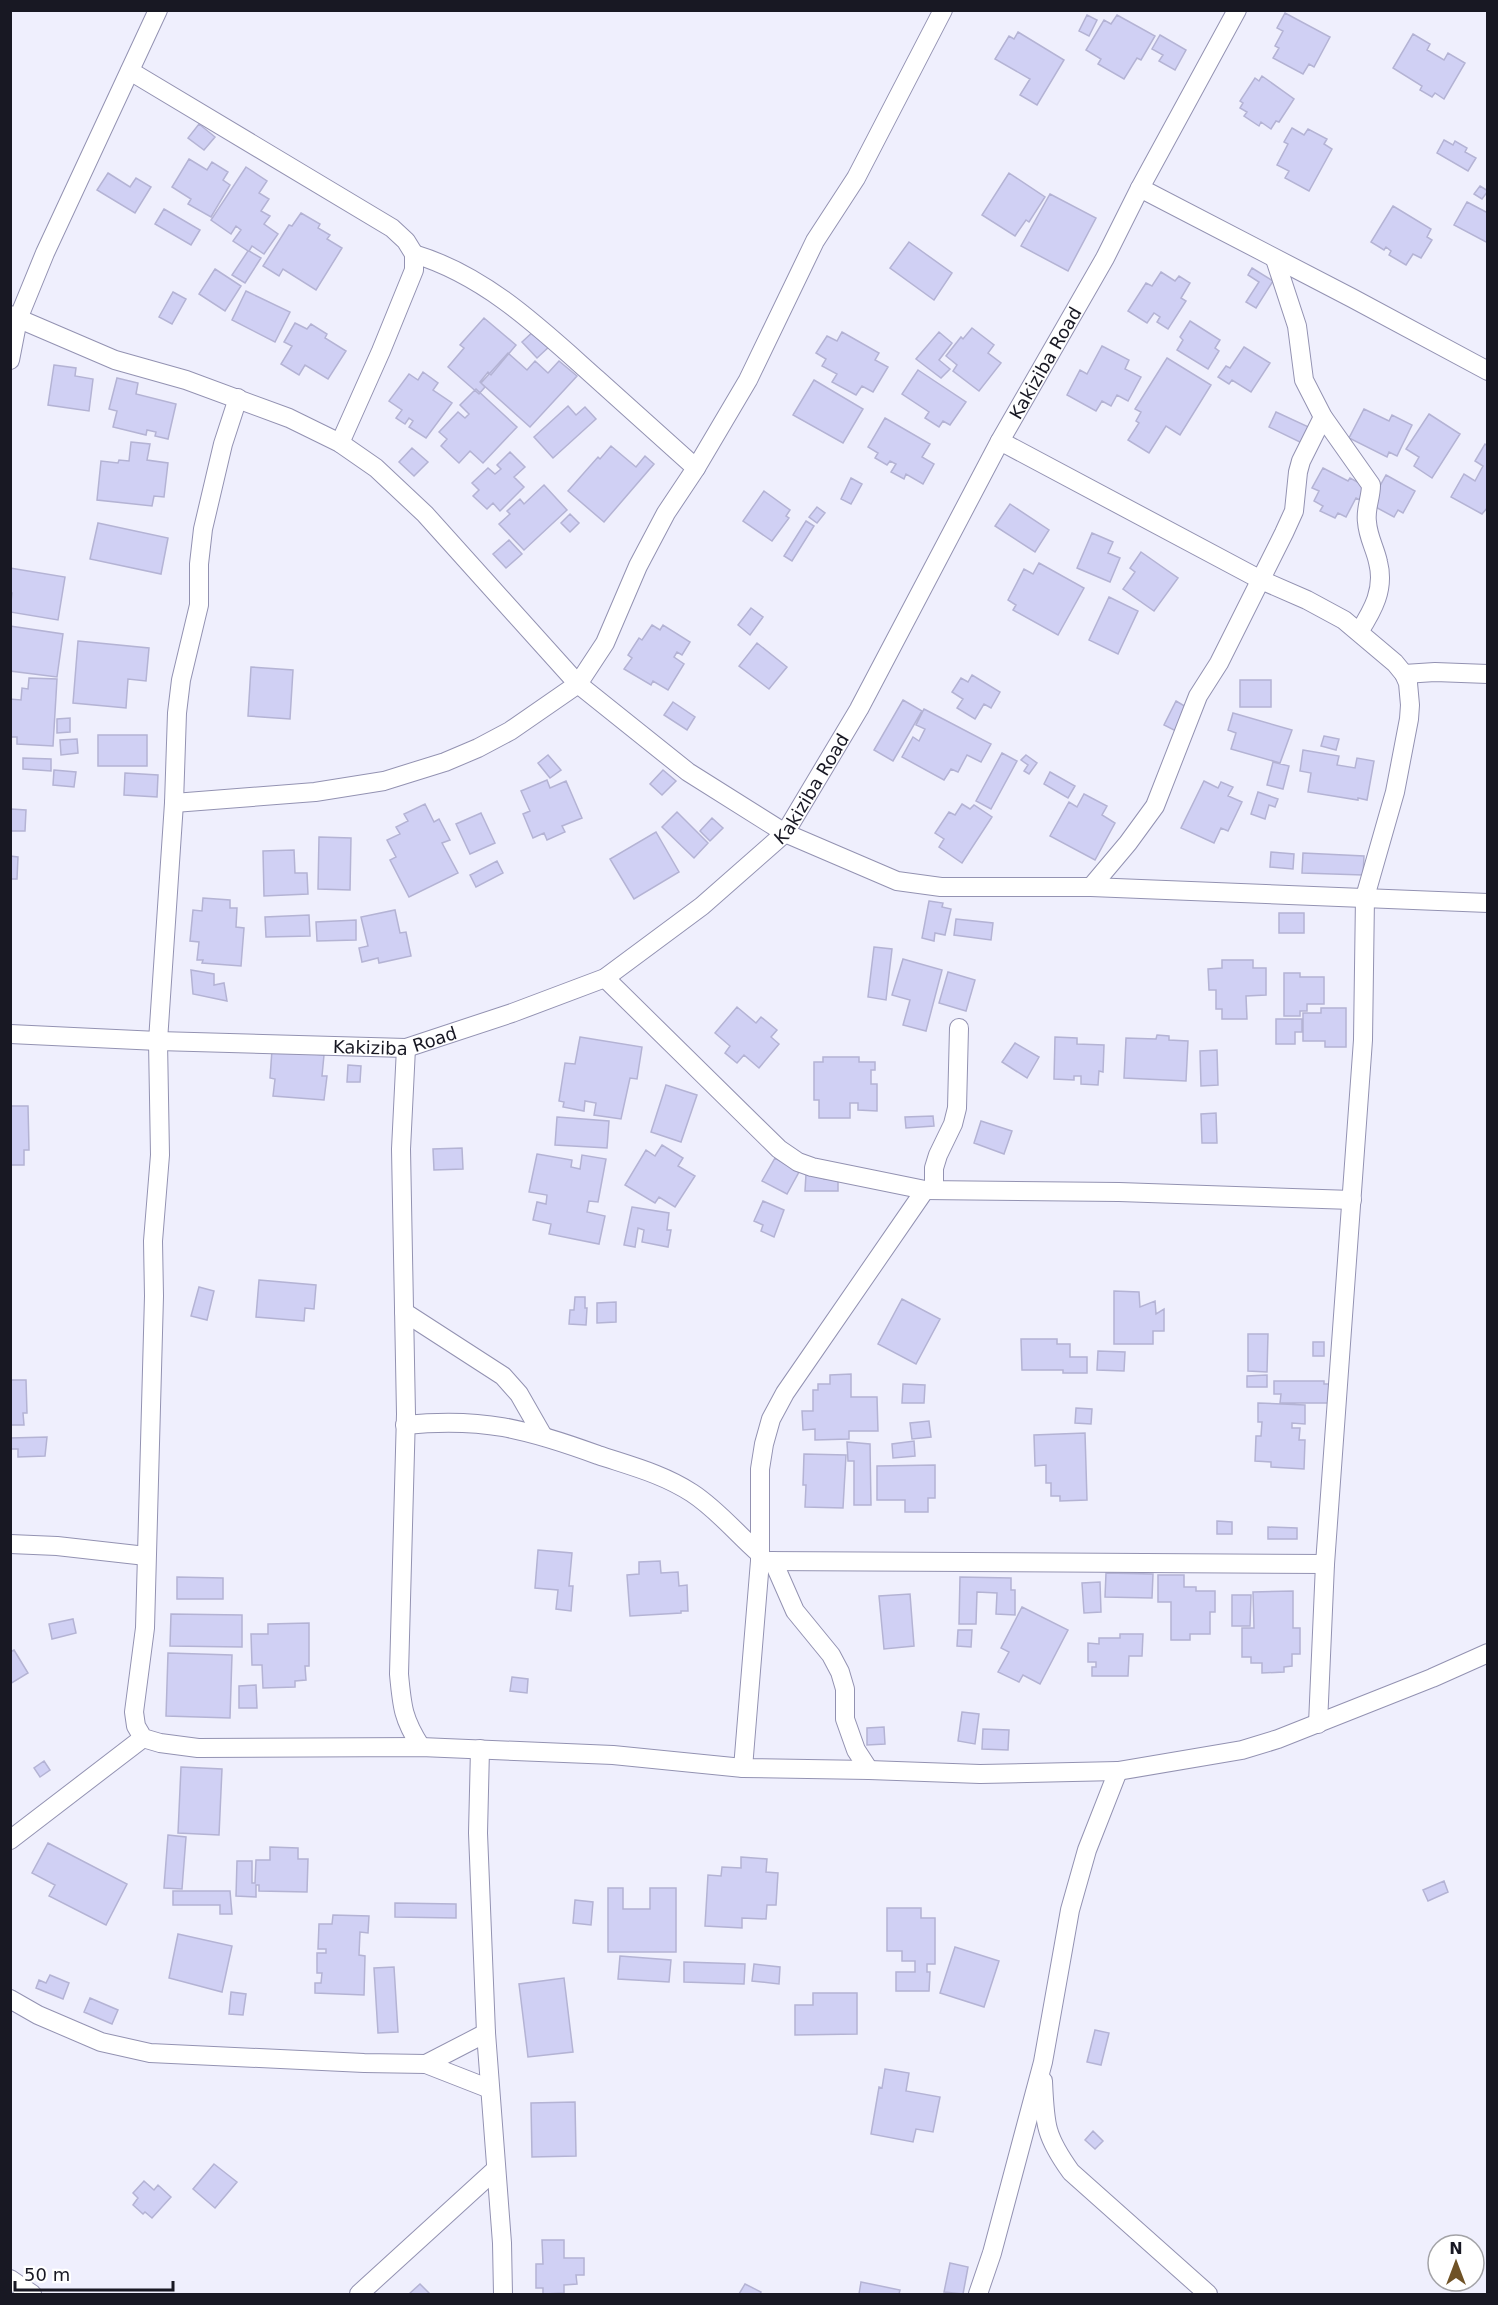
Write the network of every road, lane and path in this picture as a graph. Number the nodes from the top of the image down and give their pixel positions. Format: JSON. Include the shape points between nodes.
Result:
{"nodes":[{"id":1,"x":158,"y":10,"type":"edge"},
{"id":2,"x":943,"y":10,"type":"edge"},
{"id":3,"x":1237,"y":10,"type":"edge"},
{"id":4,"x":130,"y":71,"type":"junction"},
{"id":5,"x":1140,"y":188,"type":"junction"},
{"id":6,"x":414,"y":254,"type":"junction"},
{"id":7,"x":1275,"y":259,"type":"junction"},
{"id":8,"x":14,"y":317,"type":"edge"},
{"id":9,"x":10,"y":360,"type":"edge"},
{"id":10,"x":1488,"y":371,"type":"edge"},
{"id":11,"x":238,"y":398,"type":"junction"},
{"id":12,"x":1323,"y":417,"type":"junction"},
{"id":13,"x":1000,"y":441,"type":"junction"},
{"id":14,"x":340,"y":443,"type":"junction"},
{"id":15,"x":696,"y":468,"type":"junction"},
{"id":16,"x":1261,"y":580,"type":"junction"},
{"id":17,"x":1359,"y":632,"type":"junction"},
{"id":18,"x":1404,"y":674,"type":"junction"},
{"id":19,"x":1488,"y":674,"type":"edge"},
{"id":20,"x":578,"y":684,"type":"junction"},
{"id":21,"x":174,"y":803,"type":"junction"},
{"id":22,"x":785,"y":833,"type":"junction"},
{"id":23,"x":1092,"y":887,"type":"junction"},
{"id":24,"x":1365,"y":897,"type":"junction"},
{"id":25,"x":1488,"y":903,"type":"edge"},
{"id":26,"x":605,"y":978,"type":"junction"},
{"id":27,"x":959,"y":1028,"type":"dead end"},
{"id":28,"x":10,"y":1034,"type":"edge"},
{"id":29,"x":158,"y":1041,"type":"junction"},
{"id":30,"x":406,"y":1048,"type":"junction"},
{"id":31,"x":930,"y":1190,"type":"junction"},
{"id":32,"x":1352,"y":1200,"type":"junction"},
{"id":33,"x":404,"y":1312,"type":"junction"},
{"id":34,"x":405,"y":1425,"type":"junction"},
{"id":35,"x":543,"y":1436,"type":"junction"},
{"id":36,"x":10,"y":1544,"type":"edge"},
{"id":37,"x":146,"y":1556,"type":"junction"},
{"id":38,"x":764,"y":1559,"type":"junction"},
{"id":39,"x":1325,"y":1563,"type":"junction"},
{"id":40,"x":1488,"y":1653,"type":"edge"},
{"id":41,"x":1318,"y":1724,"type":"junction"},
{"id":42,"x":143,"y":1738,"type":"junction"},
{"id":43,"x":422,"y":1747,"type":"junction"},
{"id":44,"x":480,"y":1749,"type":"junction"},
{"id":45,"x":743,"y":1768,"type":"junction"},
{"id":46,"x":869,"y":1770,"type":"junction"},
{"id":47,"x":1118,"y":1771,"type":"junction"},
{"id":48,"x":10,"y":1840,"type":"edge"},
{"id":49,"x":10,"y":1999,"type":"edge"},
{"id":50,"x":486,"y":2033,"type":"junction"},
{"id":51,"x":1043,"y":2062,"type":"junction"},
{"id":52,"x":426,"y":2064,"type":"junction"},
{"id":53,"x":490,"y":2089,"type":"junction"},
{"id":54,"x":495,"y":2170,"type":"junction"},
{"id":55,"x":10,"y":2279,"type":"edge"},
{"id":56,"x":32,"y":2295,"type":"edge"},
{"id":57,"x":359,"y":2295,"type":"edge"},
{"id":58,"x":503,"y":2295,"type":"edge"},
{"id":59,"x":978,"y":2295,"type":"edge"},
{"id":60,"x":1208,"y":2295,"type":"edge"}],
"edges":[{"from":1,"to":4,"type":"street"},
{"from":2,"to":15,"type":"street","via":[[856,178],[815,241],[748,380]]},
{"from":3,"to":5,"type":"street","name":"Kakiziba Road"},
{"from":4,"to":6,"type":"street","via":[[392,228]]},
{"from":4,"to":8,"type":"street"},
{"from":5,"to":7,"type":"street"},
{"from":5,"to":13,"type":"street","name":"Kakiziba Road","via":[[1105,258]]},
{"from":6,"to":14,"type":"street","via":[[414,270]]},
{"from":6,"to":15,"type":"street","via":[[440,261],[527,316]]},
{"from":7,"to":10,"type":"street"},
{"from":7,"to":12,"type":"street","via":[[1297,326],[1304,380]]},
{"from":8,"to":9,"type":"street"},
{"from":8,"to":11,"type":"street","via":[[115,360]]},
{"from":11,"to":14,"type":"street"},
{"from":11,"to":21,"type":"street","via":[[203,529],[199,604],[177,713]]},
{"from":12,"to":16,"type":"street","via":[[1301,461],[1294,511]]},
{"from":12,"to":17,"type":"street","via":[[1371,485],[1366,519],[1381,583],[1377,600]]},
{"from":13,"to":16,"type":"street"},
{"from":13,"to":22,"type":"street","name":"Kakiziba Road","via":[[859,709]]},
{"from":14,"to":20,"type":"street","via":[[376,468],[425,514]]},
{"from":15,"to":20,"type":"street","via":[[666,513],[605,643]]},
{"from":16,"to":17,"type":"street","via":[[1335,615]]},
{"from":16,"to":23,"type":"street","via":[[1198,696],[1155,806]]},
{"from":17,"to":18,"type":"street"},
{"from":18,"to":19,"type":"street"},
{"from":18,"to":24,"type":"street","via":[[1409,690],[1409,719],[1395,792]]},
{"from":20,"to":21,"type":"street","via":[[478,748],[384,781],[315,792]]},
{"from":20,"to":22,"type":"street","via":[[688,772]]},
{"from":21,"to":29,"type":"street"},
{"from":22,"to":23,"type":"street","via":[[897,881],[941,887]]},
{"from":22,"to":26,"type":"street","name":"Kakiziba Road","via":[[702,906]]},
{"from":23,"to":24,"type":"street"},
{"from":24,"to":25,"type":"street"},
{"from":24,"to":32,"type":"street","via":[[1363,1040]]},
{"from":26,"to":30,"type":"street","name":"Kakiziba Road"},
{"from":26,"to":31,"type":"street","via":[[788,1156],[812,1167]]},
{"from":27,"to":31,"type":"street","via":[[957,1108],[938,1155]]},
{"from":28,"to":29,"type":"street","name":"Kakiziba Road"},
{"from":29,"to":30,"type":"street","name":"Kakiziba Road"},
{"from":29,"to":37,"type":"street","via":[[160,1155],[153,1241]]},
{"from":30,"to":33,"type":"street","via":[[401,1149]]},
{"from":31,"to":32,"type":"street"},
{"from":31,"to":38,"type":"street","via":[[785,1393],[771,1419],[760,1469]]},
{"from":32,"to":39,"type":"street"},
{"from":33,"to":34,"type":"street"},
{"from":33,"to":35,"type":"street","via":[[503,1376],[519,1394]]},
{"from":34,"to":35,"type":"street","via":[[478,1422]]},
{"from":34,"to":43,"type":"street","via":[[399,1674],[402,1708]]},
{"from":35,"to":38,"type":"street","via":[[671,1480],[723,1517]]},
{"from":36,"to":37,"type":"street"},
{"from":37,"to":42,"type":"street","via":[[145,1628],[134,1712]]},
{"from":38,"to":39,"type":"street"},
{"from":38,"to":45,"type":"street"},
{"from":38,"to":46,"type":"street","via":[[795,1611],[840,1672],[845,1689],[845,1719],[856,1750]]},
{"from":39,"to":41,"type":"street"},
{"from":40,"to":41,"type":"street"},
{"from":41,"to":47,"type":"street","via":[[1242,1750]]},
{"from":42,"to":43,"type":"street","via":[[198,1748]]},
{"from":42,"to":48,"type":"street"},
{"from":43,"to":44,"type":"street"},
{"from":44,"to":45,"type":"street","via":[[613,1755]]},
{"from":44,"to":50,"type":"street","via":[[478,1833]]},
{"from":45,"to":46,"type":"street"},
{"from":46,"to":47,"type":"street","via":[[980,1774]]},
{"from":47,"to":51,"type":"street","via":[[1087,1850],[1070,1910]]},
{"from":49,"to":52,"type":"street","via":[[101,2043],[150,2053]]},
{"from":50,"to":52,"type":"street"},
{"from":50,"to":53,"type":"street"},
{"from":51,"to":59,"type":"street"},
{"from":51,"to":60,"type":"street","via":[[1045,2124],[1055,2150],[1071,2172]]},
{"from":52,"to":53,"type":"street"},
{"from":53,"to":54,"type":"street"},
{"from":54,"to":57,"type":"street"},
{"from":54,"to":58,"type":"street"},
{"from":55,"to":56,"type":"street"}]}
